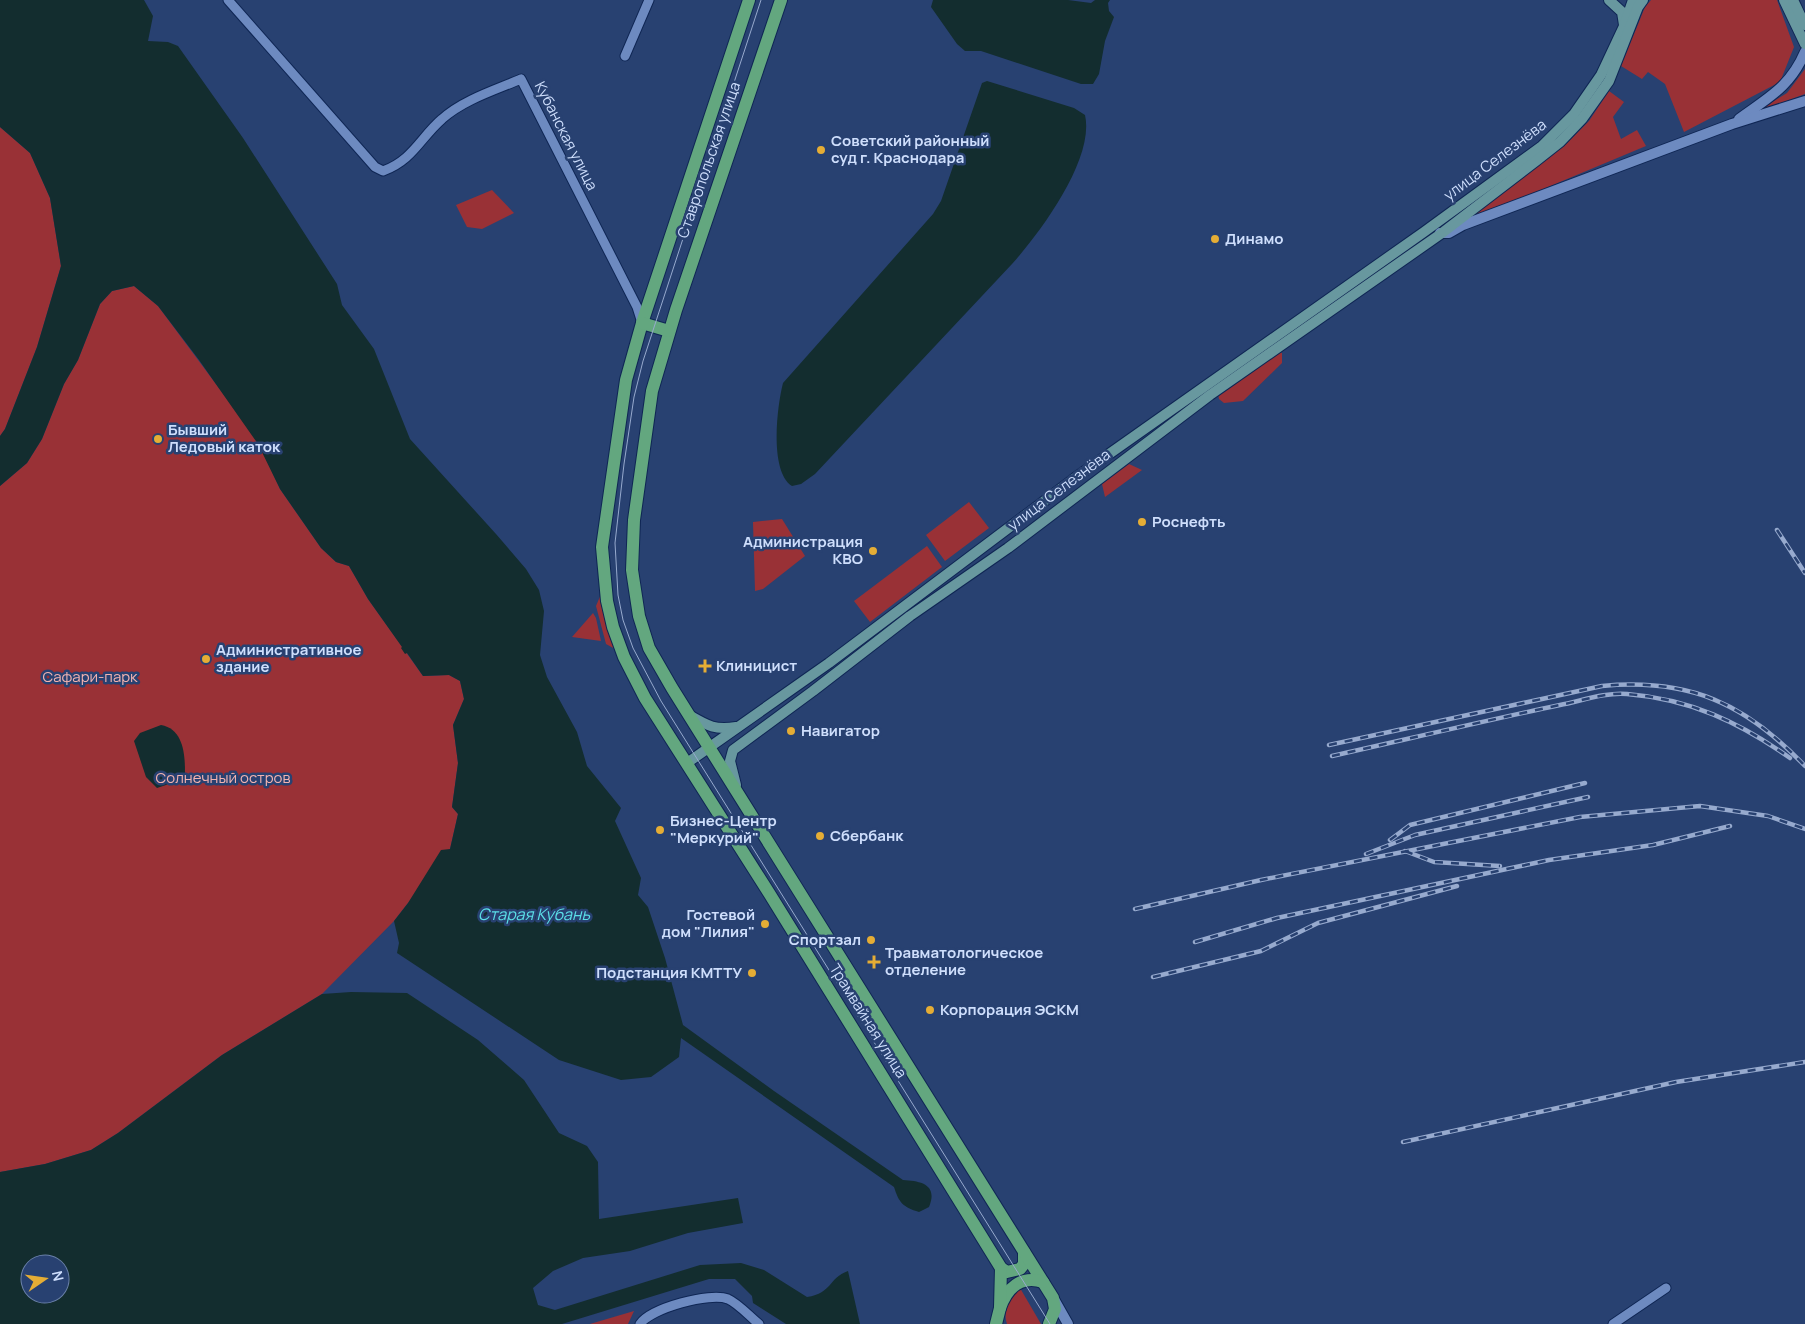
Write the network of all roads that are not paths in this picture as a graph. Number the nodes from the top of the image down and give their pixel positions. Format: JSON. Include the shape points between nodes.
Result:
{"nodes":[{"id":1,"x":228,"y":0,"type":"edge"},
{"id":2,"x":650,"y":0,"type":"edge"},
{"id":3,"x":749,"y":0,"type":"edge"},
{"id":4,"x":781,"y":0,"type":"edge"},
{"id":5,"x":1609,"y":0,"type":"edge"},
{"id":6,"x":1633,"y":0,"type":"edge"},
{"id":7,"x":1643,"y":0,"type":"edge"},
{"id":8,"x":1784,"y":0,"type":"edge"},
{"id":9,"x":1793,"y":0,"type":"edge"},
{"id":10,"x":1805,"y":25,"type":"edge"},
{"id":11,"x":1624,"y":26,"type":"junction"},
{"id":12,"x":1805,"y":44,"type":"edge"},
{"id":13,"x":1805,"y":52,"type":"edge"},
{"id":14,"x":626,"y":56,"type":"dead end"},
{"id":15,"x":1805,"y":100,"type":"edge"},
{"id":16,"x":1732,"y":124,"type":"junction"},
{"id":17,"x":1469,"y":212,"type":"junction"},
{"id":18,"x":1475,"y":221,"type":"junction"},
{"id":19,"x":1424,"y":232,"type":"junction"},
{"id":20,"x":1442,"y":233,"type":"junction"},
{"id":21,"x":642,"y":323,"type":"junction"},
{"id":22,"x":669,"y":331,"type":"junction"},
{"id":23,"x":639,"y":616,"type":"joint"},
{"id":24,"x":613,"y":628,"type":"joint"},
{"id":25,"x":688,"y":714,"type":"junction"},
{"id":26,"x":739,"y":727,"type":"junction"},
{"id":27,"x":709,"y":747,"type":"junction"},
{"id":28,"x":687,"y":763,"type":"junction"},
{"id":29,"x":738,"y":792,"type":"junction"},
{"id":30,"x":1024,"y":1252,"type":"junction"},
{"id":31,"x":1001,"y":1268,"type":"junction"},
{"id":32,"x":1043,"y":1282,"type":"junction"},
{"id":33,"x":1666,"y":1288,"type":"dead end"},
{"id":34,"x":1053,"y":1298,"type":"junction"},
{"id":35,"x":1000,"y":1308,"type":"junction"},
{"id":36,"x":642,"y":1321,"type":"edge"},
{"id":37,"x":759,"y":1324,"type":"edge"},
{"id":38,"x":996,"y":1324,"type":"edge"},
{"id":39,"x":1049,"y":1324,"type":"edge"},
{"id":40,"x":1068,"y":1324,"type":"edge"},
{"id":41,"x":1613,"y":1324,"type":"edge"}],
"edges":[{"from":1,"to":21,"type":"street","name":"Кубанская улица","via":[[375,167],[383,171],[398,166],[454,110],[521,79],[637,307]]},
{"from":2,"to":14,"type":"street"},
{"from":3,"to":21,"type":"main road","name":"Ставропольская улица"},
{"from":4,"to":22,"type":"main road","name":"Ставропольская улица"},
{"from":5,"to":11,"type":"main road","via":[[1622,12]]},
{"from":6,"to":11,"type":"main road","name":"улица Селезнёва"},
{"from":7,"to":17,"type":"main road","name":"улица Селезнёва","via":[[1610,81],[1582,119],[1536,162]]},
{"from":8,"to":12,"type":"main road"},
{"from":9,"to":10,"type":"main road"},
{"from":11,"to":19,"type":"main road","name":"улица Селезнёва","via":[[1601,75],[1566,123],[1528,156]]},
{"from":13,"to":16,"type":"street","via":[[1796,72],[1783,87]]},
{"from":15,"to":16,"type":"street"},
{"from":16,"to":18,"type":"street","name":"улица Селезнёва"},
{"from":17,"to":18,"type":"street","name":"улица Селезнёва","via":[[1467,219]]},
{"from":17,"to":20,"type":"main road","name":"улица Селезнёва"},
{"from":18,"to":20,"type":"street","name":"улица Селезнёва"},
{"from":19,"to":20,"type":"street","name":"улица Селезнёва"},
{"from":19,"to":26,"type":"main road","name":"улица Селезнёва","via":[[1075,478]]},
{"from":20,"to":29,"type":"main road","name":"улица Селезнёва","via":[[1210,395],[733,750],[731,768]]},
{"from":21,"to":22,"type":"main road"},
{"from":21,"to":24,"type":"main road","name":"Ставропольская улица","via":[[626,380],[602,547]]},
{"from":22,"to":23,"type":"main road","name":"Ставропольская улица","via":[[652,391],[634,520],[632,570]]},
{"from":23,"to":25,"type":"main road","name":"Трамвайная улица","via":[[658,665]]},
{"from":24,"to":28,"type":"main road","name":"Трамвайная улица","via":[[634,679]]},
{"from":25,"to":26,"type":"main road","via":[[718,730]]},
{"from":25,"to":27,"type":"main road","name":"Трамвайная улица"},
{"from":26,"to":27,"type":"main road","name":"улица Селезнёва"},
{"from":27,"to":28,"type":"main road","name":"улица Селезнёва"},
{"from":27,"to":29,"type":"main road","name":"Трамвайная улица"},
{"from":28,"to":31,"type":"main road","name":"Трамвайная улица"},
{"from":29,"to":30,"type":"main road","name":"Трамвайная улица"},
{"from":30,"to":31,"type":"main road","via":[[1024,1264],[1020,1269],[1007,1272]]},
{"from":30,"to":32,"type":"main road","name":"Трамвайная улица"},
{"from":31,"to":35,"type":"main road"},
{"from":32,"to":34,"type":"main road","name":"Трамвайная улица"},
{"from":32,"to":35,"type":"main road","via":[[1027,1280],[1015,1284]]},
{"from":33,"to":41,"type":"street"},
{"from":34,"to":39,"type":"main road","via":[[1055,1309]]},
{"from":34,"to":40,"type":"street","name":"Трамвайная улица"},
{"from":35,"to":38,"type":"main road"},
{"from":36,"to":37,"type":"street","via":[[671,1306],[717,1297],[729,1300]]}]}
